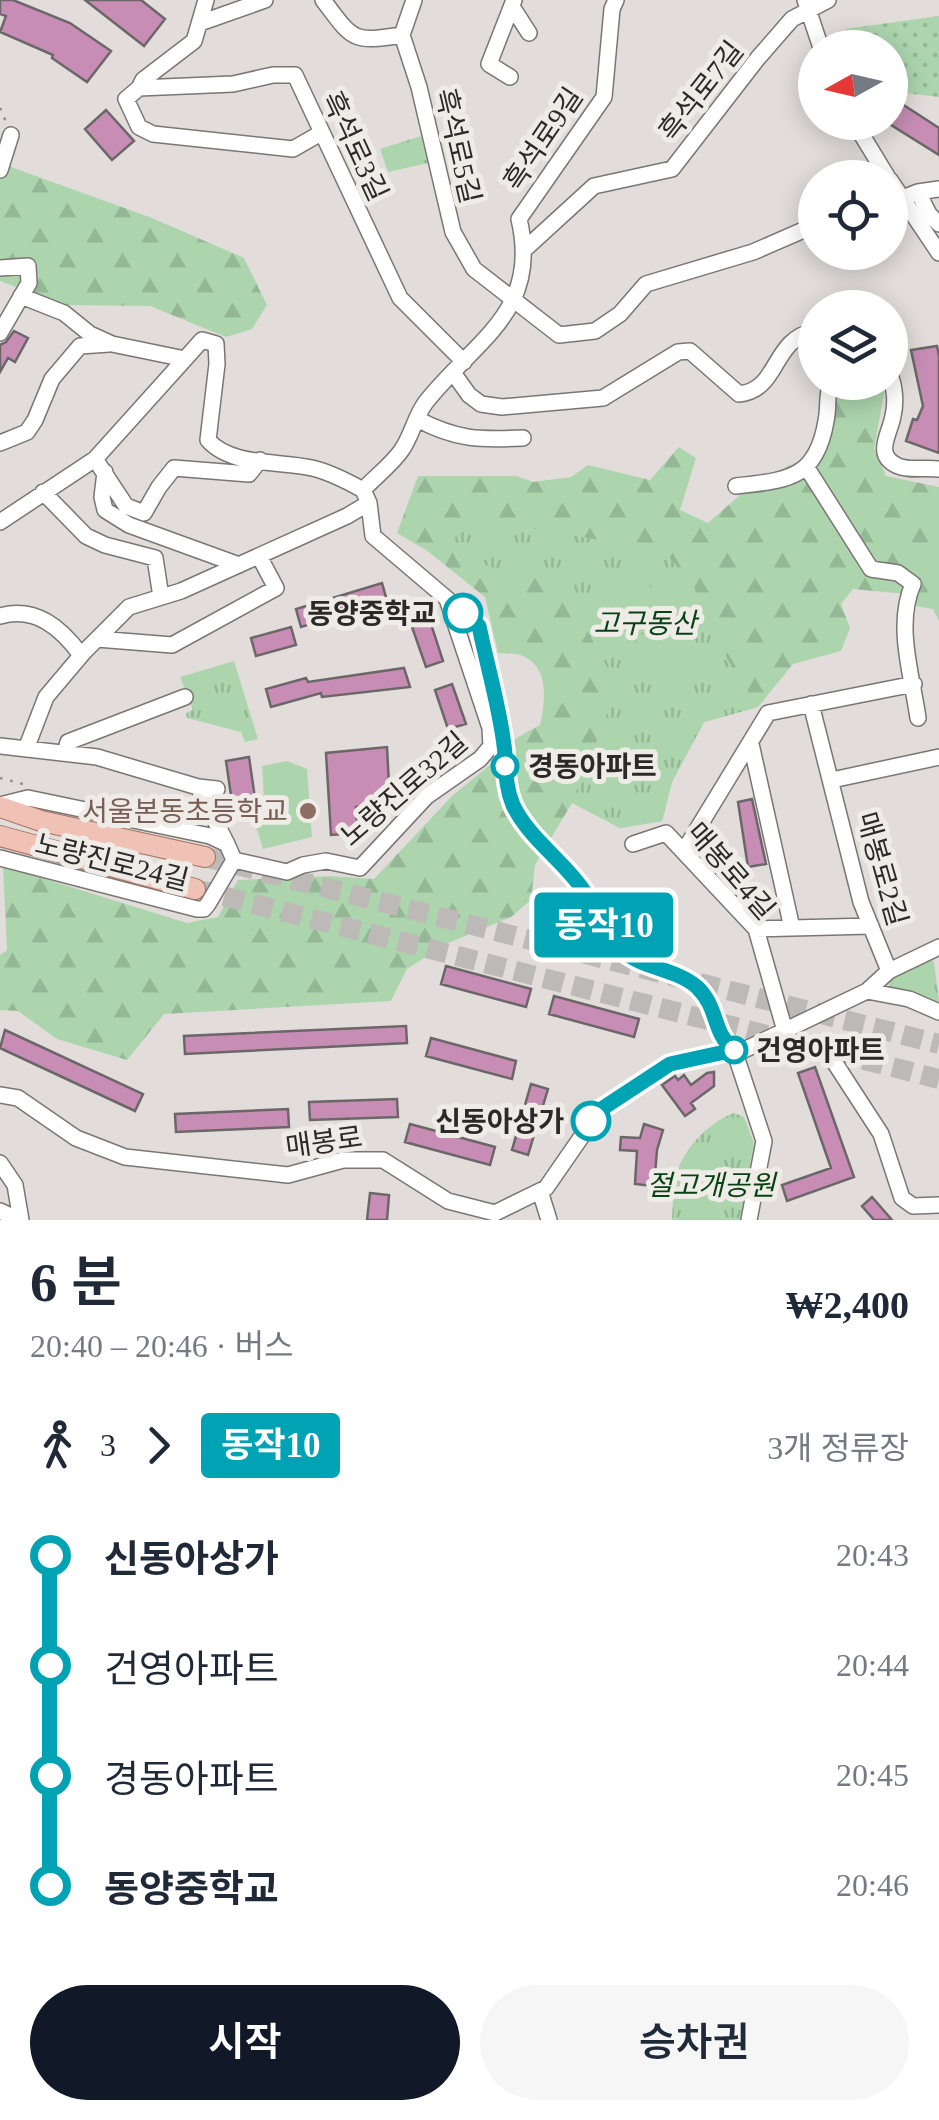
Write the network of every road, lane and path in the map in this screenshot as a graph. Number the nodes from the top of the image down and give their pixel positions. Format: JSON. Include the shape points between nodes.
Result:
{"nodes":[{"id":1,"x":206,"y":0,"type":"edge"},
{"id":2,"x":265,"y":0,"type":"edge"},
{"id":3,"x":323,"y":0,"type":"edge"},
{"id":4,"x":414,"y":0,"type":"edge"},
{"id":5,"x":616,"y":0,"type":"edge"},
{"id":6,"x":828,"y":0,"type":"edge"},
{"id":7,"x":514,"y":4,"type":"edge"},
{"id":8,"x":808,"y":4,"type":"edge"},
{"id":9,"x":200,"y":23,"type":"junction"},
{"id":10,"x":816,"y":30,"type":"edge"},
{"id":11,"x":529,"y":33,"type":"dead end"},
{"id":12,"x":402,"y":35,"type":"junction"},
{"id":13,"x":510,"y":77,"type":"dead end"},
{"id":14,"x":132,"y":93,"type":"junction"},
{"id":15,"x":0,"y":108,"type":"edge"},
{"id":16,"x":321,"y":134,"type":"junction"},
{"id":17,"x":11,"y":135,"type":"joint"},
{"id":18,"x":0,"y":170,"type":"edge"},
{"id":19,"x":939,"y":190,"type":"edge"},
{"id":20,"x":908,"y":197,"type":"edge"},
{"id":21,"x":908,"y":201,"type":"edge"},
{"id":22,"x":908,"y":204,"type":"edge"},
{"id":23,"x":939,"y":224,"type":"edge"},
{"id":24,"x":798,"y":232,"type":"edge"},
{"id":25,"x":524,"y":250,"type":"junction"},
{"id":26,"x":939,"y":253,"type":"edge"},
{"id":27,"x":0,"y":268,"type":"edge"},
{"id":28,"x":21,"y":296,"type":"junction"},
{"id":29,"x":514,"y":298,"type":"junction"},
{"id":30,"x":0,"y":334,"type":"edge"},
{"id":31,"x":798,"y":338,"type":"edge"},
{"id":32,"x":112,"y":344,"type":"junction"},
{"id":33,"x":185,"y":360,"type":"junction"},
{"id":34,"x":459,"y":368,"type":"junction"},
{"id":35,"x":828,"y":400,"type":"edge"},
{"id":36,"x":894,"y":400,"type":"edge"},
{"id":37,"x":417,"y":418,"type":"junction"},
{"id":38,"x":524,"y":438,"type":"dead end"},
{"id":39,"x":0,"y":443,"type":"edge"},
{"id":40,"x":260,"y":460,"type":"junction"},
{"id":41,"x":100,"y":465,"type":"junction"},
{"id":42,"x":807,"y":468,"type":"junction"},
{"id":43,"x":939,"y":469,"type":"edge"},
{"id":44,"x":736,"y":486,"type":"dead end"},
{"id":45,"x":43,"y":492,"type":"junction"},
{"id":46,"x":366,"y":496,"type":"junction"},
{"id":47,"x":0,"y":522,"type":"edge"},
{"id":48,"x":259,"y":556,"type":"junction"},
{"id":49,"x":239,"y":565,"type":"junction"},
{"id":50,"x":161,"y":597,"type":"junction"},
{"id":51,"x":446,"y":598,"type":"junction"},
{"id":52,"x":0,"y":616,"type":"edge"},
{"id":53,"x":479,"y":626,"type":"tunnel mouth"},
{"id":54,"x":97,"y":638,"type":"junction"},
{"id":55,"x":81,"y":655,"type":"junction"},
{"id":56,"x":914,"y":684,"type":"junction"},
{"id":57,"x":185,"y":697,"type":"dead end"},
{"id":58,"x":811,"y":704,"type":"junction"},
{"id":59,"x":918,"y":718,"type":"dead end"},
{"id":60,"x":752,"y":744,"type":"junction"},
{"id":61,"x":0,"y":746,"type":"edge"},
{"id":62,"x":26,"y":749,"type":"junction"},
{"id":63,"x":65,"y":753,"type":"junction"},
{"id":64,"x":939,"y":757,"type":"edge"},
{"id":65,"x":832,"y":780,"type":"junction"},
{"id":66,"x":198,"y":788,"type":"junction"},
{"id":67,"x":217,"y":789,"type":"dead end"},
{"id":68,"x":0,"y":806,"type":"edge"},
{"id":69,"x":0,"y":836,"type":"edge"},
{"id":70,"x":227,"y":844,"type":"junction"},
{"id":71,"x":634,"y":844,"type":"dead end"},
{"id":72,"x":684,"y":851,"type":"junction"},
{"id":73,"x":206,"y":857,"type":"tunnel mouth"},
{"id":74,"x":0,"y":858,"type":"edge"},
{"id":75,"x":234,"y":860,"type":"junction"},
{"id":76,"x":582,"y":888,"type":"tunnel mouth"},
{"id":77,"x":195,"y":889,"type":"tunnel mouth"},
{"id":78,"x":871,"y":926,"type":"junction"},
{"id":79,"x":792,"y":928,"type":"junction"},
{"id":80,"x":756,"y":929,"type":"junction"},
{"id":81,"x":937,"y":951,"type":"edge"},
{"id":82,"x":889,"y":970,"type":"junction"},
{"id":83,"x":867,"y":991,"type":"junction"},
{"id":84,"x":939,"y":1012,"type":"edge"},
{"id":85,"x":781,"y":1033,"type":"junction"},
{"id":86,"x":734,"y":1050,"type":"junction"},
{"id":87,"x":0,"y":1095,"type":"edge"},
{"id":88,"x":0,"y":1164,"type":"edge"},
{"id":89,"x":540,"y":1191,"type":"junction"},
{"id":90,"x":939,"y":1206,"type":"edge"},
{"id":91,"x":0,"y":1211,"type":"edge"},
{"id":92,"x":20,"y":1220,"type":"edge"},
{"id":93,"x":549,"y":1220,"type":"edge"},
{"id":94,"x":749,"y":1220,"type":"edge"}],
"edges":[{"from":1,"to":9,"type":"street"},
{"from":2,"to":9,"type":"street"},
{"from":3,"to":12,"type":"street","via":[[346,31],[364,41]]},
{"from":4,"to":12,"type":"street"},
{"from":5,"to":25,"type":"street","name":"흑석로9길","via":[[604,96],[519,219]]},
{"from":6,"to":8,"type":"street","name":"흑석로7길"},
{"from":7,"to":11,"type":"street"},
{"from":7,"to":13,"type":"street","via":[[489,64]]},
{"from":8,"to":10,"type":"street"},
{"from":8,"to":25,"type":"street","name":"흑석로7길","via":[[672,169],[594,186]]},
{"from":9,"to":14,"type":"street","via":[[194,41]]},
{"from":12,"to":29,"type":"street","name":"흑석로5길","via":[[453,232],[474,269]]},
{"from":14,"to":16,"type":"street","via":[[138,127],[153,134],[294,149]]},
{"from":14,"to":16,"type":"street","name":"흑석로3길","via":[[295,75]]},
{"from":15,"to":17,"type":"path"},
{"from":16,"to":34,"type":"street","name":"흑석로3길","via":[[400,298]]},
{"from":17,"to":18,"type":"street"},
{"from":19,"to":20,"type":"street"},
{"from":21,"to":23,"type":"street"},
{"from":22,"to":26,"type":"street"},
{"from":24,"to":29,"type":"street","name":"흑석로5길","via":[[646,284],[595,331],[559,335]]},
{"from":25,"to":29,"type":"street","name":"흑석로9길"},
{"from":27,"to":28,"type":"street","via":[[28,266]]},
{"from":28,"to":30,"type":"street"},
{"from":28,"to":32,"type":"street","via":[[64,312]]},
{"from":29,"to":34,"type":"street","name":"흑석로9길"},
{"from":31,"to":34,"type":"street","name":"흑석로3길","via":[[783,347],[776,370],[750,393],[739,394],[690,352],[678,352],[603,398],[502,407],[469,395]]},
{"from":32,"to":33,"type":"street"},
{"from":32,"to":39,"type":"street","via":[[80,346],[52,379],[27,432]]},
{"from":33,"to":40,"type":"street","via":[[202,340],[216,344],[208,440],[217,450]]},
{"from":33,"to":41,"type":"street"},
{"from":34,"to":37,"type":"street","name":"흑석로9길"},
{"from":35,"to":42,"type":"street","via":[[819,452]]},
{"from":36,"to":43,"type":"street","via":[[885,455],[904,468]]},
{"from":37,"to":38,"type":"street","via":[[474,441]]},
{"from":37,"to":46,"type":"street","name":"흑석로9길"},
{"from":40,"to":41,"type":"street","via":[[248,474],[174,468],[144,514],[126,506]]},
{"from":40,"to":46,"type":"street","via":[[311,468]]},
{"from":41,"to":45,"type":"street"},
{"from":41,"to":49,"type":"street","via":[[105,510]]},
{"from":42,"to":44,"type":"street","via":[[786,480]]},
{"from":42,"to":56,"type":"street","via":[[871,569],[898,572],[914,584],[904,604]]},
{"from":45,"to":47,"type":"street"},
{"from":45,"to":50,"type":"street","via":[[86,536],[155,558]]},
{"from":46,"to":48,"type":"street","name":"흑석로9길"},
{"from":46,"to":51,"type":"street","via":[[374,536]]},
{"from":48,"to":49,"type":"street","name":"흑석로9길"},
{"from":48,"to":54,"type":"street","via":[[276,588],[172,645]]},
{"from":49,"to":50,"type":"street","name":"흑석로9길"},
{"from":50,"to":54,"type":"street","name":"흑석로9길","via":[[129,607]]},
{"from":51,"to":53,"type":"street"},
{"from":51,"to":75,"type":"street","name":"노량진로32길","via":[[491,746],[426,796],[360,868],[326,861],[287,872]]},
{"from":52,"to":55,"type":"street","via":[[14,612],[56,625]]},
{"from":54,"to":55,"type":"street","name":"흑석로9길"},
{"from":55,"to":62,"type":"street","name":"흑석로9길","via":[[46,696]]},
{"from":56,"to":58,"type":"street"},
{"from":56,"to":59,"type":"street"},
{"from":57,"to":63,"type":"street","via":[[68,742]]},
{"from":58,"to":60,"type":"street","via":[[768,713]]},
{"from":58,"to":65,"type":"street","name":"매봉로2길"},
{"from":60,"to":72,"type":"street"},
{"from":60,"to":79,"type":"street"},
{"from":61,"to":62,"type":"street"},
{"from":62,"to":63,"type":"street"},
{"from":63,"to":66,"type":"street"},
{"from":64,"to":65,"type":"street","name":"매봉로2길"},
{"from":65,"to":78,"type":"street","name":"매봉로2길"},
{"from":66,"to":67,"type":"street"},
{"from":66,"to":70,"type":"street"},
{"from":68,"to":70,"type":"street","name":"노량진로24길","via":[[28,798]]},
{"from":68,"to":73,"type":"main road"},
{"from":69,"to":77,"type":"main road"},
{"from":70,"to":75,"type":"street","name":"노량진로24길"},
{"from":71,"to":72,"type":"street","name":"매봉로4길","via":[[666,833]]},
{"from":72,"to":80,"type":"street","name":"매봉로4길"},
{"from":74,"to":75,"type":"street","name":"노량진로24길","via":[[197,909],[208,904]]},
{"from":76,"to":86,"type":"street","via":[[626,954],[681,974],[699,989],[713,1007],[722,1041]]},
{"from":78,"to":79,"type":"street"},
{"from":78,"to":82,"type":"street","name":"매봉로2길"},
{"from":79,"to":80,"type":"street"},
{"from":80,"to":85,"type":"street","name":"매봉로4길"},
{"from":81,"to":82,"type":"street","name":"매봉로"},
{"from":82,"to":83,"type":"street","name":"매봉로"},
{"from":83,"to":84,"type":"street"},
{"from":83,"to":85,"type":"street","name":"매봉로"},
{"from":85,"to":86,"type":"street","name":"매봉로"},
{"from":85,"to":90,"type":"street","via":[[784,1050],[818,1048],[830,1057],[881,1134],[902,1198],[913,1206]]},
{"from":86,"to":89,"type":"street","name":"매봉로","via":[[670,1064],[600,1110]]},
{"from":86,"to":94,"type":"street","via":[[764,1141]]},
{"from":87,"to":89,"type":"street","name":"매봉로","via":[[18,1098],[76,1138],[125,1157],[288,1175],[343,1160],[382,1160],[448,1201],[496,1213]]},
{"from":88,"to":92,"type":"street","via":[[15,1185]]},
{"from":89,"to":93,"type":"street"},
{"from":91,"to":92,"type":"street"}]}
